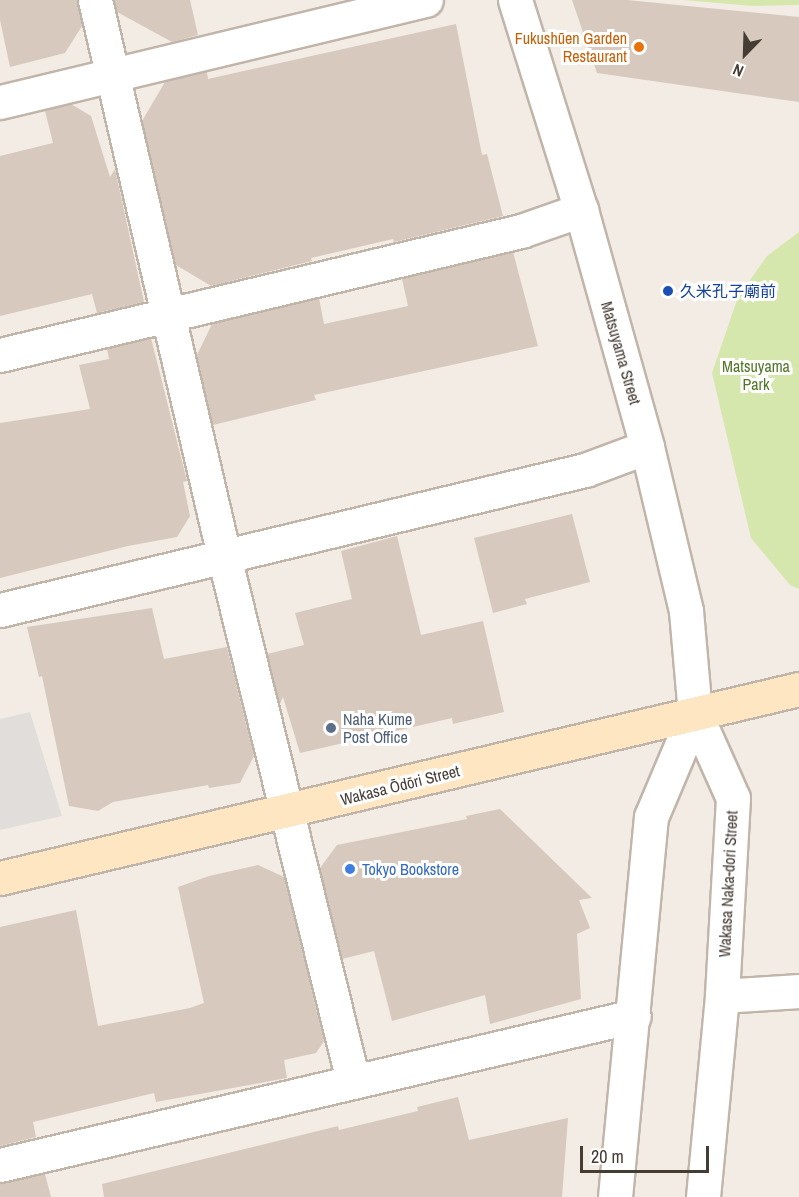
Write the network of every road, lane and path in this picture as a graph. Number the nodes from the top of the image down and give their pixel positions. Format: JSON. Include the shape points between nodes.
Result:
{"nodes":[{"id":1,"x":95,"y":0,"type":"edge"},
{"id":2,"x":426,"y":0,"type":"edge"},
{"id":3,"x":515,"y":0,"type":"edge"},
{"id":4,"x":112,"y":76,"type":"junction"},
{"id":5,"x":0,"y":102,"type":"edge"},
{"id":6,"x":581,"y":210,"type":"junction"},
{"id":7,"x":169,"y":316,"type":"junction"},
{"id":8,"x":0,"y":355,"type":"edge"},
{"id":9,"x":647,"y":447,"type":"junction"},
{"id":10,"x":224,"y":556,"type":"junction"},
{"id":11,"x":0,"y":610,"type":"edge"},
{"id":12,"x":799,"y":689,"type":"edge"},
{"id":13,"x":695,"y":713,"type":"junction"},
{"id":14,"x":288,"y":811,"type":"junction"},
{"id":15,"x":0,"y":878,"type":"edge"},
{"id":16,"x":799,"y":991,"type":"edge"},
{"id":17,"x":722,"y":996,"type":"junction"},
{"id":18,"x":634,"y":1016,"type":"junction"},
{"id":19,"x":353,"y":1081,"type":"junction"},
{"id":20,"x":0,"y":1165,"type":"edge"},
{"id":21,"x":615,"y":1197,"type":"edge"},
{"id":22,"x":703,"y":1197,"type":"edge"}],
"edges":[{"from":1,"to":4,"type":"street"},
{"from":2,"to":4,"type":"street"},
{"from":3,"to":6,"type":"street","name":"Matsuyama Street"},
{"from":4,"to":5,"type":"street"},
{"from":4,"to":7,"type":"street"},
{"from":6,"to":7,"type":"street","via":[[521,231]]},
{"from":6,"to":9,"type":"street","name":"Matsuyama Street"},
{"from":7,"to":8,"type":"street"},
{"from":7,"to":10,"type":"street"},
{"from":9,"to":10,"type":"street","via":[[585,470]]},
{"from":9,"to":13,"type":"street","name":"Matsuyama Street","via":[[686,611]]},
{"from":10,"to":11,"type":"street"},
{"from":10,"to":14,"type":"street"},
{"from":12,"to":13,"type":"main road","name":"Wakasa Ōdōri Street"},
{"from":13,"to":14,"type":"main road","name":"Wakasa Ōdōri Street"},
{"from":13,"to":17,"type":"street","name":"Wakasa Naka-dori Street","via":[[733,798]]},
{"from":13,"to":18,"type":"street","via":[[651,817]]},
{"from":14,"to":15,"type":"main road","name":"Wakasa Ōdōri Street"},
{"from":14,"to":19,"type":"street"},
{"from":16,"to":17,"type":"street"},
{"from":17,"to":22,"type":"street","name":"Wakasa Naka-dori Street"},
{"from":18,"to":19,"type":"street"},
{"from":18,"to":21,"type":"street"},
{"from":19,"to":20,"type":"street"}]}
